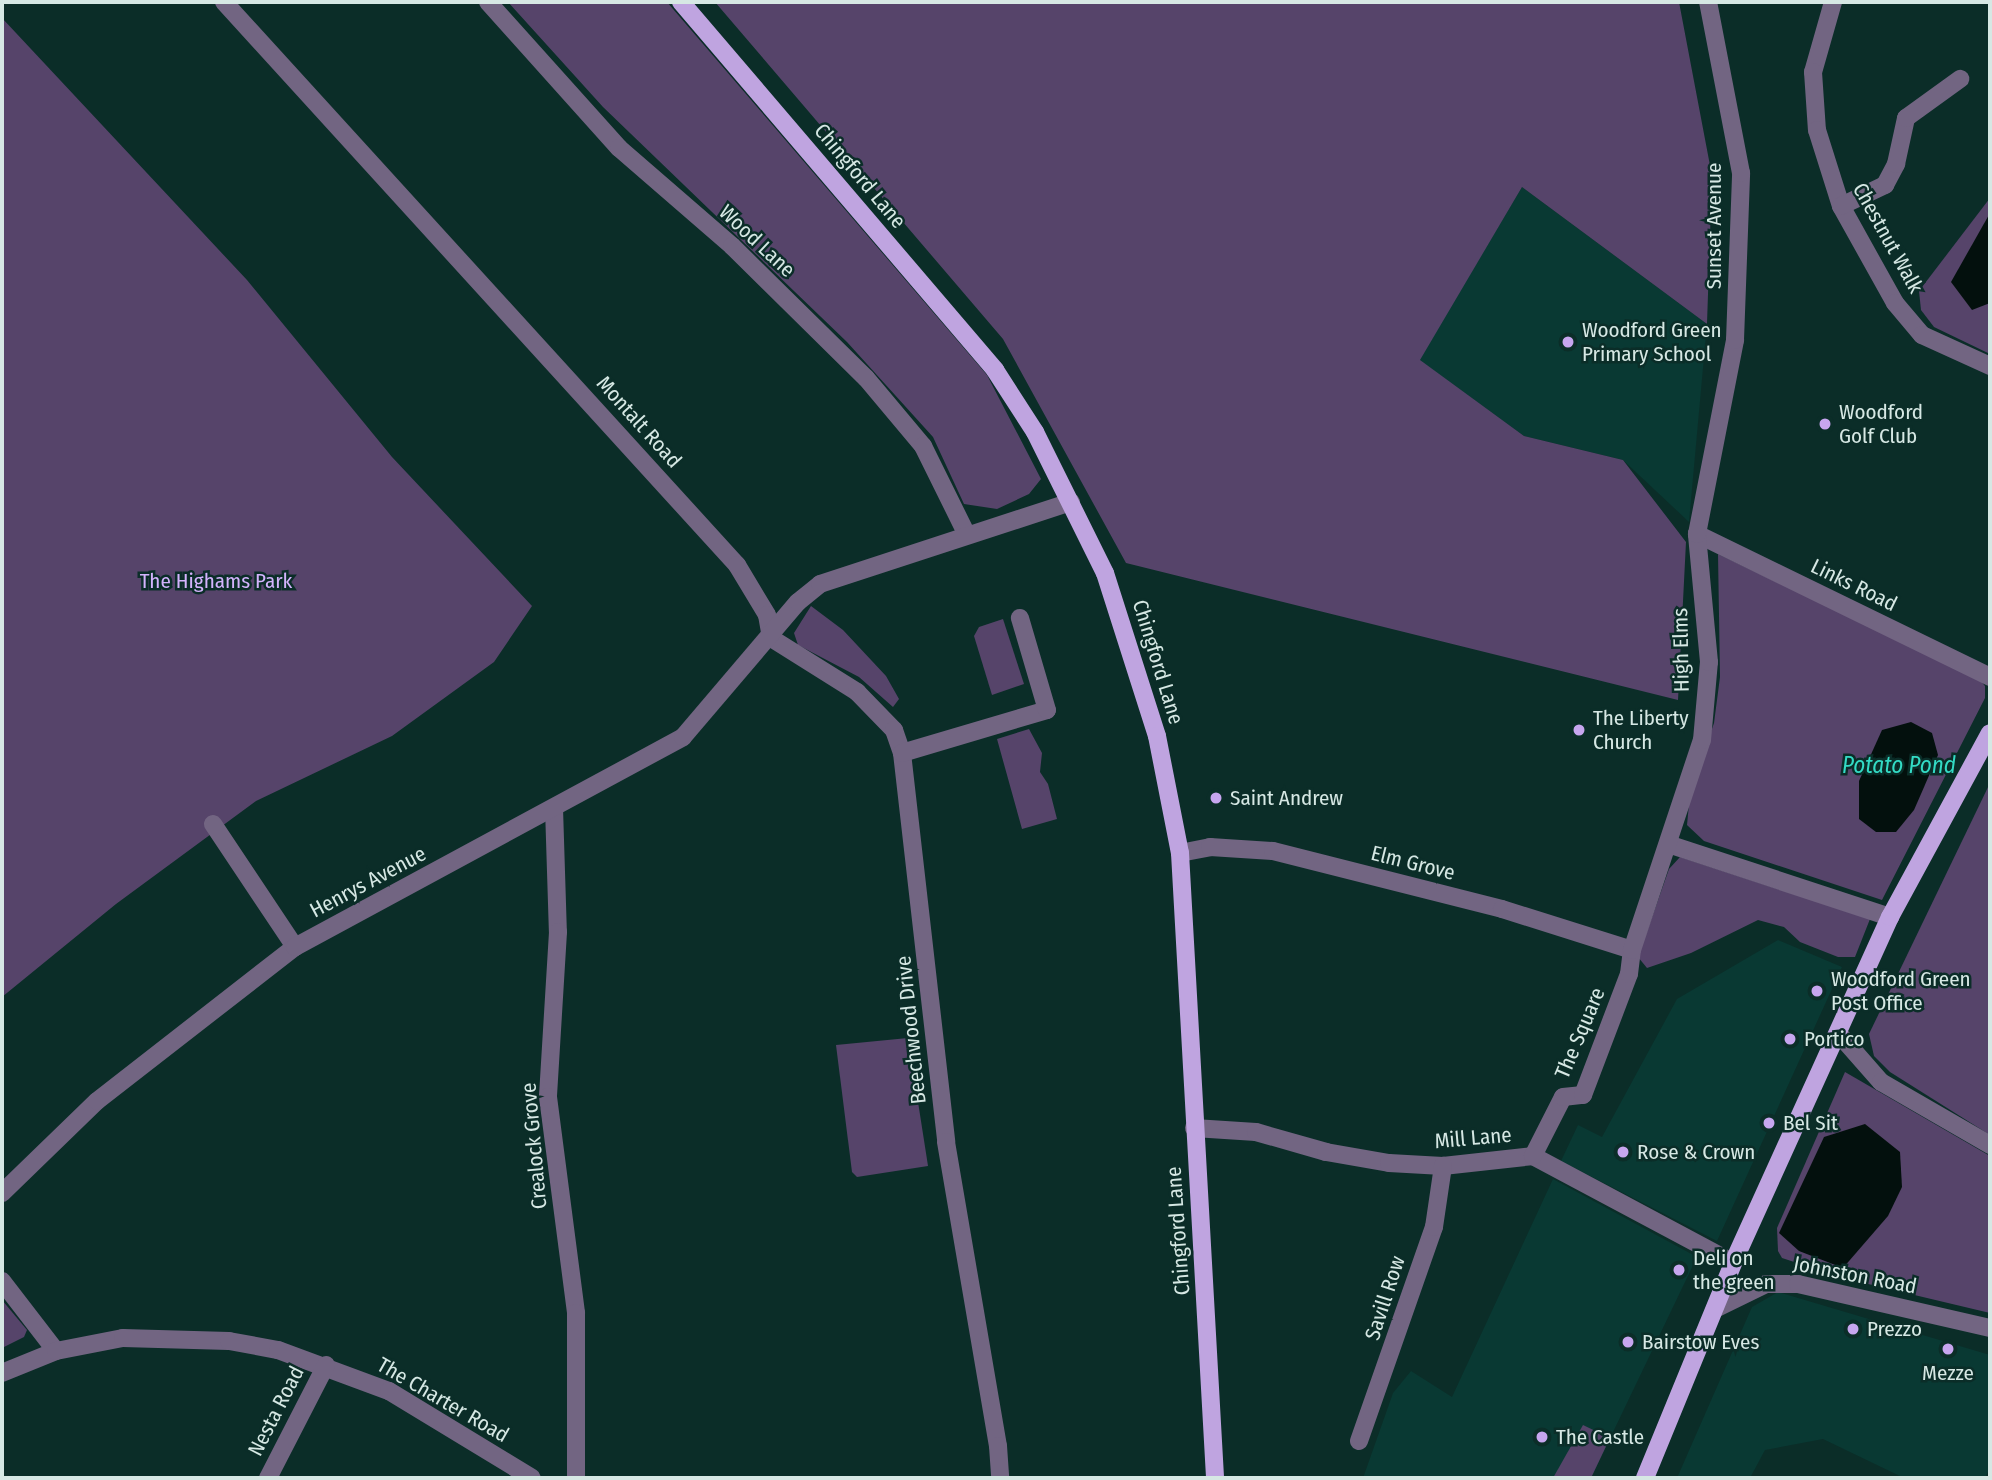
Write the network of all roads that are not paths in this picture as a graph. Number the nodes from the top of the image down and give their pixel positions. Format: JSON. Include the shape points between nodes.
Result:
{"nodes":[{"id":1,"x":224,"y":2,"type":"edge"},
{"id":2,"x":488,"y":2,"type":"edge"},
{"id":3,"x":681,"y":2,"type":"edge"},
{"id":4,"x":1708,"y":2,"type":"edge"},
{"id":5,"x":1832,"y":2,"type":"edge"},
{"id":6,"x":1960,"y":79,"type":"dead end"},
{"id":7,"x":1841,"y":206,"type":"junction"},
{"id":8,"x":1990,"y":366,"type":"edge"},
{"id":9,"x":1071,"y":502,"type":"junction"},
{"id":10,"x":1697,"y":534,"type":"junction"},
{"id":11,"x":967,"y":535,"type":"junction"},
{"id":12,"x":1020,"y":618,"type":"dead end"},
{"id":13,"x":771,"y":638,"type":"junction"},
{"id":14,"x":1990,"y":677,"type":"edge"},
{"id":15,"x":1990,"y":733,"type":"edge"},
{"id":16,"x":902,"y":752,"type":"junction"},
{"id":17,"x":554,"y":808,"type":"junction"},
{"id":18,"x":213,"y":824,"type":"dead end"},
{"id":19,"x":1668,"y":844,"type":"junction"},
{"id":20,"x":1180,"y":853,"type":"junction"},
{"id":21,"x":1890,"y":917,"type":"junction"},
{"id":22,"x":295,"y":947,"type":"junction"},
{"id":23,"x":1632,"y":950,"type":"junction"},
{"id":24,"x":1838,"y":1033,"type":"junction"},
{"id":25,"x":1194,"y":1128,"type":"junction"},
{"id":26,"x":1990,"y":1145,"type":"edge"},
{"id":27,"x":1533,"y":1156,"type":"junction"},
{"id":28,"x":1443,"y":1166,"type":"junction"},
{"id":29,"x":2,"y":1193,"type":"edge"},
{"id":30,"x":1733,"y":1264,"type":"junction"},
{"id":31,"x":2,"y":1281,"type":"edge"},
{"id":32,"x":1715,"y":1309,"type":"junction"},
{"id":33,"x":1990,"y":1328,"type":"edge"},
{"id":34,"x":56,"y":1351,"type":"junction"},
{"id":35,"x":326,"y":1365,"type":"junction"},
{"id":36,"x":2,"y":1373,"type":"edge"},
{"id":37,"x":1359,"y":1441,"type":"dead end"},
{"id":38,"x":268,"y":1478,"type":"edge"},
{"id":39,"x":532,"y":1478,"type":"edge"},
{"id":40,"x":576,"y":1478,"type":"edge"},
{"id":41,"x":1000,"y":1478,"type":"edge"},
{"id":42,"x":1215,"y":1478,"type":"edge"},
{"id":43,"x":1645,"y":1478,"type":"edge"}],
"edges":[{"from":1,"to":13,"type":"street","name":"Montalt Road","via":[[737,565],[767,615]]},
{"from":2,"to":11,"type":"street","name":"Wood Lane","via":[[619,148],[732,246],[866,378],[923,446]]},
{"from":3,"to":9,"type":"main road","name":"Chingford Lane","via":[[995,370],[1035,432]]},
{"from":4,"to":10,"type":"street","name":"Sunset Avenue","via":[[1741,173],[1735,340]]},
{"from":5,"to":7,"type":"street","name":"Chestnut Walk","via":[[1813,72],[1817,130]]},
{"from":6,"to":7,"type":"street","via":[[1906,118],[1896,164],[1885,185]]},
{"from":7,"to":8,"type":"street","name":"Chestnut Walk","via":[[1895,303],[1922,335]]},
{"from":9,"to":11,"type":"street"},
{"from":9,"to":20,"type":"main road","name":"Chingford Lane","via":[[1096,550],[1127,634],[1160,747]]},
{"from":10,"to":14,"type":"street","name":"Links Road"},
{"from":10,"to":19,"type":"street","name":"High Elms","via":[[1709,662],[1702,740]]},
{"from":11,"to":13,"type":"street","via":[[820,584],[798,602]]},
{"from":12,"to":16,"type":"street","via":[[1047,710]]},
{"from":13,"to":16,"type":"street","name":"Beechwood Drive","via":[[857,692],[894,730]]},
{"from":13,"to":17,"type":"street","name":"Henrys Avenue","via":[[683,737]]},
{"from":15,"to":21,"type":"main road"},
{"from":16,"to":41,"type":"street","name":"Beechwood Drive","via":[[946,1142]]},
{"from":17,"to":22,"type":"street","name":"Henrys Avenue"},
{"from":17,"to":40,"type":"street","name":"Crealock Grove","via":[[558,932],[548,1097],[576,1313]]},
{"from":18,"to":22,"type":"street"},
{"from":19,"to":21,"type":"street"},
{"from":19,"to":23,"type":"street","name":"High Elms"},
{"from":20,"to":23,"type":"street","name":"Elm Grove","via":[[1210,847],[1273,851],[1502,909]]},
{"from":20,"to":25,"type":"main road","name":"Chingford Lane"},
{"from":21,"to":24,"type":"main road"},
{"from":22,"to":29,"type":"street","name":"Henrys Avenue","via":[[97,1101]]},
{"from":23,"to":27,"type":"street","name":"The Square","via":[[1629,974],[1583,1095],[1563,1097]]},
{"from":24,"to":26,"type":"street","via":[[1881,1082]]},
{"from":24,"to":30,"type":"main road"},
{"from":25,"to":28,"type":"street","name":"Mill Lane","via":[[1256,1132],[1326,1152]]},
{"from":25,"to":42,"type":"main road","name":"Chingford Lane"},
{"from":27,"to":28,"type":"street","name":"Mill Lane"},
{"from":27,"to":30,"type":"street","name":"Mill Lane"},
{"from":28,"to":37,"type":"street","name":"Savill Row","via":[[1441,1204]]},
{"from":30,"to":32,"type":"main road"},
{"from":31,"to":34,"type":"street"},
{"from":32,"to":33,"type":"street","name":"Johnston Road","via":[[1766,1284],[1798,1284]]},
{"from":32,"to":43,"type":"main road"},
{"from":34,"to":35,"type":"street","name":"The Charter Road","via":[[123,1338],[229,1341]]},
{"from":34,"to":36,"type":"street","name":"The Charter Road"},
{"from":35,"to":38,"type":"street","name":"Nesta Road"},
{"from":35,"to":39,"type":"street","name":"The Charter Road","via":[[389,1391]]}]}
